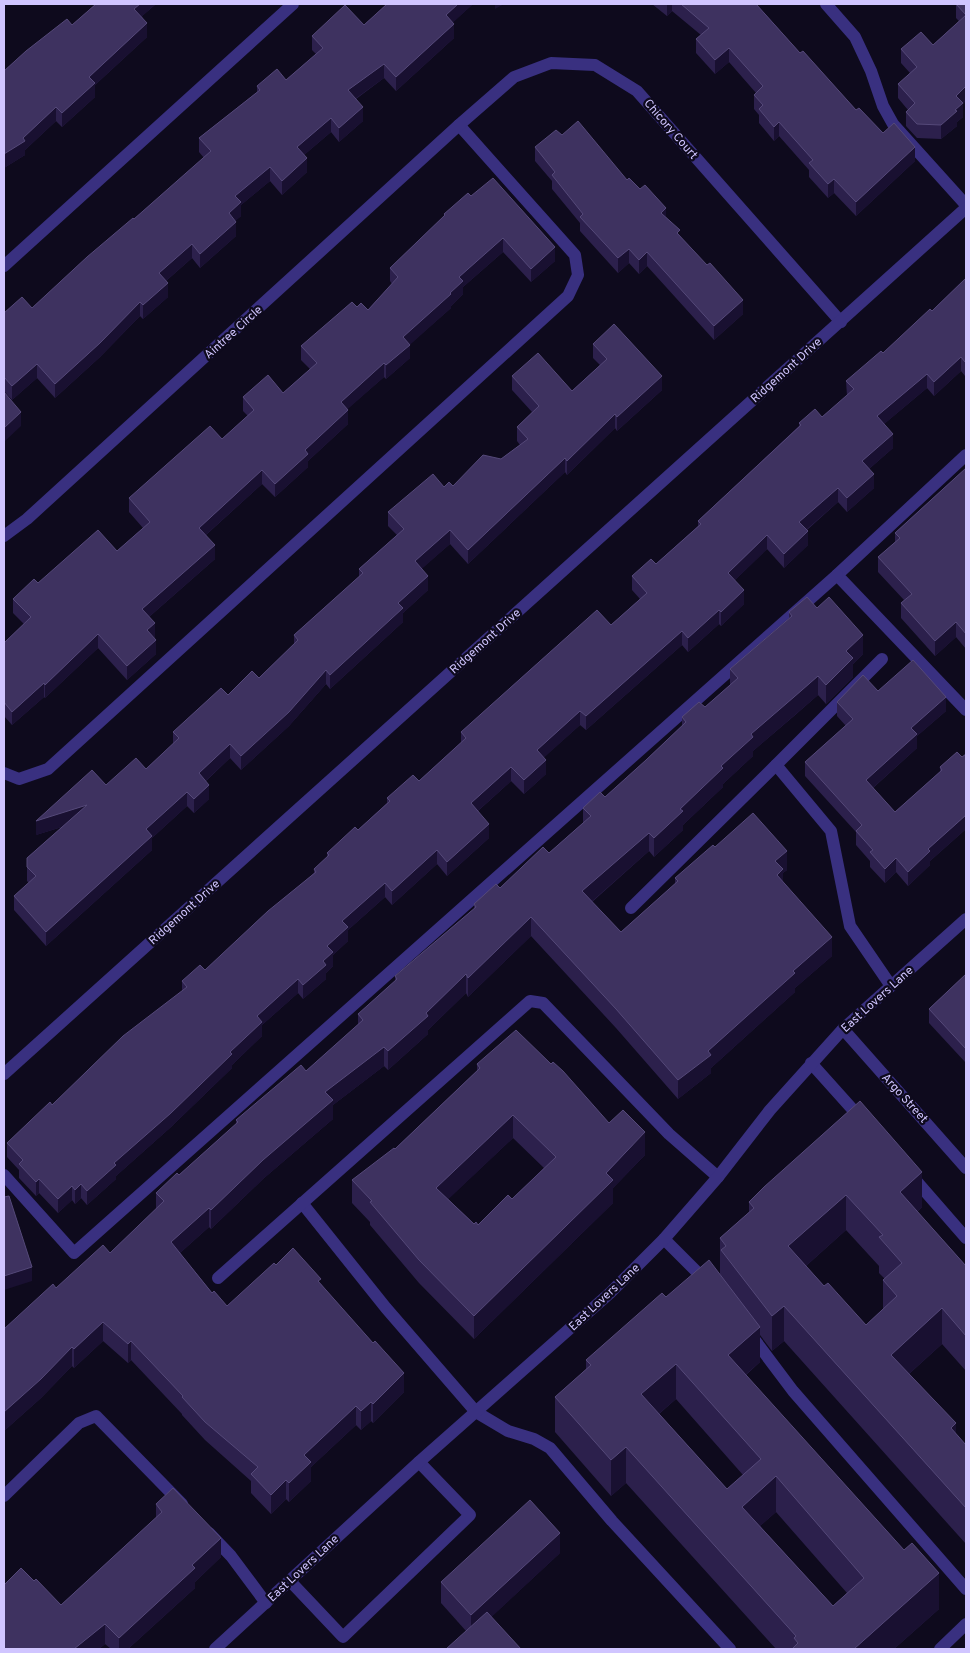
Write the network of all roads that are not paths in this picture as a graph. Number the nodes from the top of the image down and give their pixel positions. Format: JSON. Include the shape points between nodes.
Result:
{"nodes":[{"id":1,"x":293,"y":4,"type":"edge"},
{"id":2,"x":826,"y":4,"type":"edge"},
{"id":3,"x":459,"y":125,"type":"junction"},
{"id":4,"x":966,"y":206,"type":"edge"},
{"id":5,"x":4,"y":266,"type":"edge"},
{"id":6,"x":840,"y":322,"type":"junction"},
{"id":7,"x":966,"y":455,"type":"edge"},
{"id":8,"x":4,"y":536,"type":"edge"},
{"id":9,"x":837,"y":575,"type":"junction"},
{"id":10,"x":882,"y":659,"type":"dead end"},
{"id":11,"x":966,"y":710,"type":"edge"},
{"id":12,"x":776,"y":765,"type":"junction"},
{"id":13,"x":4,"y":773,"type":"edge"},
{"id":14,"x":630,"y":908,"type":"dead end"},
{"id":15,"x":966,"y":919,"type":"edge"},
{"id":16,"x":891,"y":986,"type":"junction"},
{"id":17,"x":843,"y":1029,"type":"junction"},
{"id":18,"x":811,"y":1063,"type":"junction"},
{"id":19,"x":4,"y":1074,"type":"edge"},
{"id":20,"x":874,"y":1134,"type":"edge"},
{"id":21,"x":901,"y":1163,"type":"edge"},
{"id":22,"x":966,"y":1168,"type":"edge"},
{"id":23,"x":4,"y":1175,"type":"edge"},
{"id":24,"x":718,"y":1176,"type":"junction"},
{"id":25,"x":302,"y":1203,"type":"junction"},
{"id":26,"x":966,"y":1238,"type":"edge"},
{"id":27,"x":664,"y":1239,"type":"junction"},
{"id":28,"x":218,"y":1278,"type":"dead end"},
{"id":29,"x":718,"y":1295,"type":"edge"},
{"id":30,"x":742,"y":1325,"type":"edge"},
{"id":31,"x":476,"y":1412,"type":"junction"},
{"id":32,"x":419,"y":1462,"type":"junction"},
{"id":33,"x":4,"y":1496,"type":"edge"},
{"id":34,"x":188,"y":1510,"type":"edge"},
{"id":35,"x":200,"y":1523,"type":"edge"},
{"id":36,"x":290,"y":1581,"type":"junction"},
{"id":37,"x":966,"y":1588,"type":"edge"},
{"id":38,"x":266,"y":1603,"type":"junction"},
{"id":39,"x":966,"y":1624,"type":"edge"},
{"id":40,"x":215,"y":1649,"type":"edge"},
{"id":41,"x":730,"y":1649,"type":"edge"},
{"id":42,"x":940,"y":1649,"type":"edge"}],
"edges":[{"from":1,"to":5,"type":"street"},
{"from":2,"to":4,"type":"street","via":[[855,37],[893,124]]},
{"from":3,"to":6,"type":"street","name":"Chicory Court","via":[[514,77],[551,63],[595,65],[637,91]]},
{"from":3,"to":8,"type":"street","name":"Aintree Circle","via":[[27,519]]},
{"from":3,"to":13,"type":"street","via":[[575,255],[578,275],[568,296],[48,769],[18,779]]},
{"from":4,"to":6,"type":"street","name":"Ridgemont Drive"},
{"from":6,"to":19,"type":"street","name":"Ridgemont Drive"},
{"from":7,"to":9,"type":"street"},
{"from":9,"to":11,"type":"street"},
{"from":9,"to":23,"type":"street","via":[[74,1253]]},
{"from":10,"to":12,"type":"street"},
{"from":12,"to":14,"type":"street"},
{"from":12,"to":16,"type":"street","via":[[831,831],[850,926]]},
{"from":15,"to":16,"type":"street","name":"East Lovers Lane"},
{"from":16,"to":17,"type":"street","name":"East Lovers Lane"},
{"from":17,"to":18,"type":"street","name":"East Lovers Lane"},
{"from":17,"to":22,"type":"street","name":"Argo Street"},
{"from":18,"to":20,"type":"street"},
{"from":18,"to":24,"type":"street","name":"East Lovers Lane"},
{"from":21,"to":26,"type":"street"},
{"from":24,"to":25,"type":"street","via":[[669,1134],[543,1003],[530,1000]]},
{"from":24,"to":27,"type":"street","name":"East Lovers Lane"},
{"from":25,"to":28,"type":"street"},
{"from":25,"to":31,"type":"street","via":[[386,1308]]},
{"from":27,"to":29,"type":"street"},
{"from":27,"to":31,"type":"street","name":"East Lovers Lane","via":[[610,1294]]},
{"from":30,"to":37,"type":"street","via":[[793,1391]]},
{"from":31,"to":32,"type":"street","name":"East Lovers Lane"},
{"from":31,"to":41,"type":"street","via":[[508,1431],[550,1448],[612,1521]]},
{"from":32,"to":36,"type":"street","name":"East Lovers Lane"},
{"from":32,"to":36,"type":"street","via":[[470,1515],[343,1637]]},
{"from":33,"to":34,"type":"street","via":[[79,1423],[96,1416]]},
{"from":35,"to":38,"type":"street","via":[[231,1556]]},
{"from":36,"to":38,"type":"street","name":"East Lovers Lane"},
{"from":38,"to":40,"type":"street","name":"East Lovers Lane"},
{"from":39,"to":42,"type":"street"}]}
